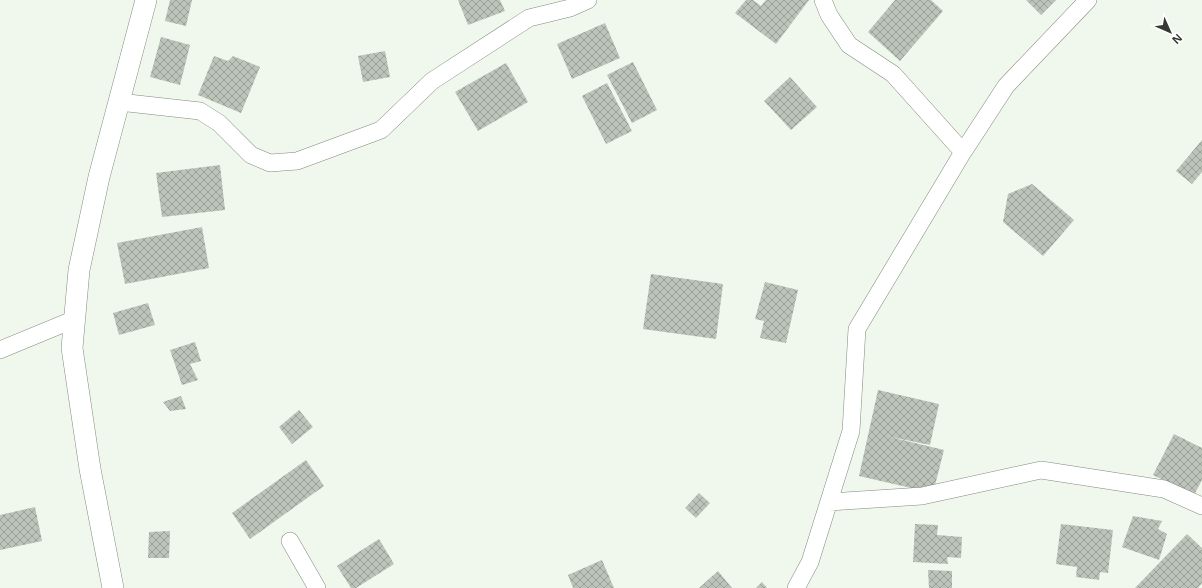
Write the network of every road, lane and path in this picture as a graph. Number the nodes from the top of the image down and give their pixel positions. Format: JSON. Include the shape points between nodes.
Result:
{"nodes":[{"id":1,"x":146,"y":0,"type":"edge"},
{"id":2,"x":588,"y":0,"type":"edge"},
{"id":3,"x":823,"y":0,"type":"edge"},
{"id":4,"x":1088,"y":0,"type":"edge"},
{"id":5,"x":119,"y":102,"type":"junction"},
{"id":6,"x":963,"y":152,"type":"junction"},
{"id":7,"x":75,"y":319,"type":"junction"},
{"id":8,"x":0,"y":350,"type":"edge"},
{"id":9,"x":829,"y":502,"type":"junction"},
{"id":10,"x":1202,"y":506,"type":"edge"},
{"id":11,"x":290,"y":541,"type":"dead end"},
{"id":12,"x":113,"y":588,"type":"edge"},
{"id":13,"x":317,"y":588,"type":"edge"},
{"id":14,"x":796,"y":588,"type":"edge"}],
"edges":[{"from":1,"to":5,"type":"street"},
{"from":2,"to":5,"type":"street","via":[[570,8],[529,18],[432,81],[381,130],[297,162],[270,163],[251,155],[219,123],[200,111]]},
{"from":3,"to":6,"type":"street","via":[[829,15],[849,45],[892,74]]},
{"from":4,"to":6,"type":"street","via":[[1006,86]]},
{"from":5,"to":7,"type":"street","via":[[99,177],[79,270]]},
{"from":6,"to":9,"type":"street","via":[[857,329],[851,431]]},
{"from":7,"to":8,"type":"street"},
{"from":7,"to":12,"type":"street","via":[[72,348],[90,469]]},
{"from":9,"to":10,"type":"street","via":[[922,496],[1041,470],[1164,489]]},
{"from":9,"to":14,"type":"street","via":[[810,562]]},
{"from":11,"to":13,"type":"street"}]}
